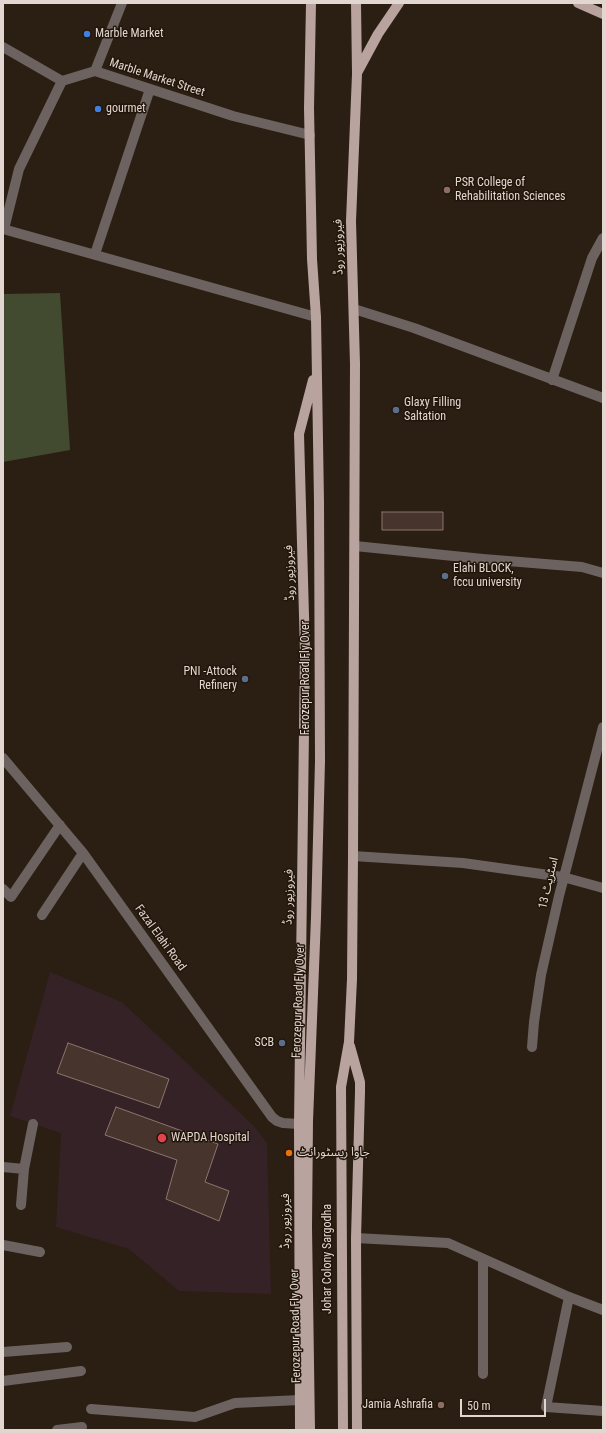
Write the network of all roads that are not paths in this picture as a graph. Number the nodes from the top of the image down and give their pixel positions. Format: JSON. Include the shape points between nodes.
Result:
{"nodes":[{"id":1,"x":122,"y":3,"type":"edge"},
{"id":2,"x":311,"y":3,"type":"edge"},
{"id":3,"x":356,"y":3,"type":"edge"},
{"id":4,"x":399,"y":3,"type":"edge"},
{"id":5,"x":578,"y":3,"type":"edge"},
{"id":6,"x":603,"y":14,"type":"edge"},
{"id":7,"x":3,"y":47,"type":"edge"},
{"id":8,"x":95,"y":71,"type":"junction"},
{"id":9,"x":357,"y":74,"type":"junction"},
{"id":10,"x":62,"y":81,"type":"junction"},
{"id":11,"x":150,"y":89,"type":"junction"},
{"id":12,"x":310,"y":135,"type":"junction"},
{"id":13,"x":4,"y":229,"type":"edge"},
{"id":14,"x":603,"y":238,"type":"edge"},
{"id":15,"x":95,"y":254,"type":"junction"},
{"id":16,"x":354,"y":309,"type":"junction"},
{"id":17,"x":316,"y":317,"type":"junction"},
{"id":18,"x":317,"y":366,"type":"junction"},
{"id":19,"x":552,"y":380,"type":"junction"},
{"id":20,"x":603,"y":398,"type":"edge"},
{"id":21,"x":319,"y":502,"type":"joint"},
{"id":22,"x":355,"y":546,"type":"junction"},
{"id":23,"x":603,"y":573,"type":"edge"},
{"id":24,"x":603,"y":727,"type":"edge"},
{"id":25,"x":600,"y":752,"type":"edge"},
{"id":26,"x":3,"y":758,"type":"edge"},
{"id":27,"x":60,"y":825,"type":"junction"},
{"id":28,"x":83,"y":853,"type":"junction"},
{"id":29,"x":353,"y":856,"type":"junction"},
{"id":30,"x":563,"y":877,"type":"junction"},
{"id":31,"x":603,"y":888,"type":"edge"},
{"id":32,"x":3,"y":889,"type":"edge"},
{"id":33,"x":42,"y":915,"type":"dead end"},
{"id":34,"x":349,"y":1042,"type":"junction"},
{"id":35,"x":532,"y":1047,"type":"dead end"},
{"id":36,"x":341,"y":1087,"type":"joint"},
{"id":37,"x":33,"y":1124,"type":"dead end"},
{"id":38,"x":298,"y":1124,"type":"junction"},
{"id":39,"x":3,"y":1167,"type":"edge"},
{"id":40,"x":24,"y":1169,"type":"junction"},
{"id":41,"x":21,"y":1205,"type":"dead end"},
{"id":42,"x":356,"y":1238,"type":"junction"},
{"id":43,"x":3,"y":1246,"type":"edge"},
{"id":44,"x":40,"y":1252,"type":"dead end"},
{"id":45,"x":483,"y":1259,"type":"junction"},
{"id":46,"x":569,"y":1297,"type":"junction"},
{"id":47,"x":603,"y":1310,"type":"edge"},
{"id":48,"x":67,"y":1347,"type":"dead end"},
{"id":49,"x":3,"y":1352,"type":"edge"},
{"id":50,"x":81,"y":1371,"type":"dead end"},
{"id":51,"x":483,"y":1374,"type":"dead end"},
{"id":52,"x":3,"y":1381,"type":"edge"},
{"id":53,"x":300,"y":1400,"type":"junction"},
{"id":54,"x":91,"y":1409,"type":"dead end"},
{"id":55,"x":603,"y":1411,"type":"edge"},
{"id":56,"x":82,"y":1427,"type":"dead end"},
{"id":57,"x":57,"y":1430,"type":"edge"},
{"id":58,"x":300,"y":1430,"type":"edge"},
{"id":59,"x":310,"y":1430,"type":"edge"},
{"id":60,"x":343,"y":1430,"type":"edge"},
{"id":61,"x":357,"y":1430,"type":"edge"}],
"edges":[{"from":1,"to":8,"type":"street"},
{"from":2,"to":12,"type":"main road","name":"فیروزپور روڈ"},
{"from":3,"to":9,"type":"main road","name":"فیروزپور روڈ"},
{"from":4,"to":9,"type":"main road","via":[[378,34]]},
{"from":5,"to":6,"type":"main road"},
{"from":7,"to":10,"type":"street"},
{"from":8,"to":10,"type":"street","name":"Marble Market Street"},
{"from":8,"to":11,"type":"street","name":"Marble Market Street"},
{"from":9,"to":16,"type":"main road","name":"فیروزپور روڈ","via":[[351,221]]},
{"from":10,"to":13,"type":"street","via":[[19,169]]},
{"from":11,"to":12,"type":"street","name":"Marble Market Street","via":[[233,116]]},
{"from":11,"to":15,"type":"street"},
{"from":12,"to":17,"type":"main road","name":"فیروزپور روڈ","via":[[312,259]]},
{"from":13,"to":15,"type":"street"},
{"from":14,"to":19,"type":"street","via":[[592,258]]},
{"from":15,"to":17,"type":"street"},
{"from":16,"to":19,"type":"street","via":[[414,328]]},
{"from":16,"to":22,"type":"main road","name":"فیروزپور روڈ"},
{"from":17,"to":18,"type":"main road","name":"فیروزپور روڈ"},
{"from":18,"to":21,"type":"main road","name":"فیروزپور روڈ"},
{"from":18,"to":38,"type":"main road","name":"فیروزپور روڈ","via":[[299,434],[305,652]]},
{"from":19,"to":20,"type":"street"},
{"from":21,"to":59,"type":"main road","name":"Ferozepur Road Fly Over","via":[[320,761],[307,1227]]},
{"from":22,"to":23,"type":"street","via":[[483,560],[582,567]]},
{"from":22,"to":29,"type":"main road","name":"فیروزپور روڈ"},
{"from":24,"to":25,"type":"street","name":"اسٹریٹ 13"},
{"from":25,"to":30,"type":"street","name":"اسٹریٹ 13"},
{"from":26,"to":27,"type":"street","name":"Fazal Elahi Road"},
{"from":27,"to":28,"type":"street","name":"Fazal Elahi Road"},
{"from":27,"to":32,"type":"street","via":[[12,897]]},
{"from":28,"to":33,"type":"street"},
{"from":28,"to":38,"type":"street","name":"Fazal Elahi Road","via":[[272,1117],[283,1123]]},
{"from":29,"to":30,"type":"street","via":[[463,863]]},
{"from":29,"to":34,"type":"main road","name":"فیروزپور روڈ"},
{"from":30,"to":31,"type":"street"},
{"from":30,"to":35,"type":"street","name":"اسٹریٹ 13","via":[[541,975]]},
{"from":34,"to":36,"type":"main road","name":"فیروزپور روڈ"},
{"from":34,"to":42,"type":"main road","name":"فیروزپور روڈ","via":[[360,1082]]},
{"from":36,"to":60,"type":"main road","name":"Johar Colony Sargodha"},
{"from":37,"to":40,"type":"street"},
{"from":38,"to":53,"type":"main road","name":"فیروزپور روڈ"},
{"from":39,"to":40,"type":"street"},
{"from":40,"to":41,"type":"street"},
{"from":42,"to":45,"type":"street","via":[[448,1243]]},
{"from":42,"to":61,"type":"main road","name":"فیروزپور روڈ"},
{"from":43,"to":44,"type":"street"},
{"from":45,"to":46,"type":"street"},
{"from":45,"to":51,"type":"street"},
{"from":46,"to":47,"type":"street"},
{"from":46,"to":55,"type":"street","via":[[546,1407]]},
{"from":48,"to":49,"type":"street"},
{"from":50,"to":52,"type":"street"},
{"from":53,"to":54,"type":"street","via":[[235,1403],[195,1417]]},
{"from":53,"to":58,"type":"main road","name":"فیروزپور روڈ"},
{"from":56,"to":57,"type":"street"}]}
